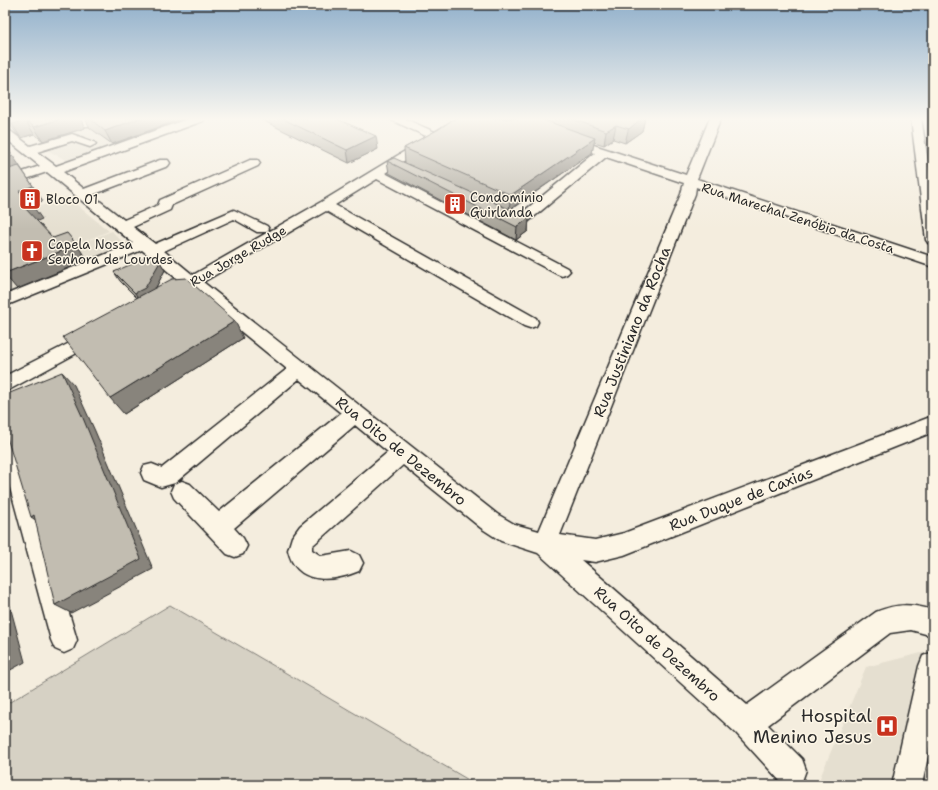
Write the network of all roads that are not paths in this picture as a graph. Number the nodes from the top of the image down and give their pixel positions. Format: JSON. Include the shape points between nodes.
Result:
{"nodes":[{"id":1,"x":32,"y":155,"type":"edge"},
{"id":2,"x":96,"y":155,"type":"edge"},
{"id":3,"x":407,"y":155,"type":"edge"},
{"id":4,"x":601,"y":155,"type":"edge"},
{"id":5,"x":612,"y":155,"type":"edge"},
{"id":6,"x":701,"y":155,"type":"edge"},
{"id":7,"x":921,"y":155,"type":"edge"},
{"id":8,"x":164,"y":163,"type":"dead end"},
{"id":9,"x":254,"y":163,"type":"dead end"},
{"id":10,"x":394,"y":163,"type":"junction"},
{"id":11,"x":52,"y":169,"type":"junction"},
{"id":12,"x":408,"y":170,"type":"edge"},
{"id":13,"x":376,"y":174,"type":"junction"},
{"id":14,"x":5,"y":182,"type":"edge"},
{"id":15,"x":690,"y":182,"type":"junction"},
{"id":16,"x":83,"y":194,"type":"junction"},
{"id":17,"x":326,"y":205,"type":"junction"},
{"id":18,"x":491,"y":209,"type":"edge"},
{"id":19,"x":123,"y":226,"type":"junction"},
{"id":20,"x":262,"y":229,"type":"dead end"},
{"id":21,"x":933,"y":240,"type":"edge"},
{"id":22,"x":148,"y":248,"type":"junction"},
{"id":23,"x":933,"y":262,"type":"edge"},
{"id":24,"x":562,"y":271,"type":"dead end"},
{"id":25,"x":192,"y":283,"type":"junction"},
{"id":26,"x":171,"y":294,"type":"edge"},
{"id":27,"x":5,"y":301,"type":"edge"},
{"id":28,"x":530,"y":322,"type":"dead end"},
{"id":29,"x":109,"y":328,"type":"edge"},
{"id":30,"x":299,"y":369,"type":"junction"},
{"id":31,"x":5,"y":385,"type":"edge"},
{"id":32,"x":354,"y":413,"type":"junction"},
{"id":33,"x":933,"y":424,"type":"edge"},
{"id":34,"x":5,"y":431,"type":"edge"},
{"id":35,"x":403,"y":452,"type":"junction"},
{"id":36,"x":152,"y":473,"type":"dead end"},
{"id":37,"x":182,"y":491,"type":"dead end"},
{"id":38,"x":218,"y":527,"type":"junction"},
{"id":39,"x":545,"y":544,"type":"junction"},
{"id":40,"x":235,"y":546,"type":"dead end"},
{"id":41,"x":351,"y":563,"type":"dead end"},
{"id":42,"x":933,"y":623,"type":"edge"},
{"id":43,"x":64,"y":640,"type":"dead end"},
{"id":44,"x":933,"y":666,"type":"edge"},
{"id":45,"x":746,"y":723,"type":"junction"},
{"id":46,"x":791,"y":770,"type":"dead end"},
{"id":47,"x":907,"y":785,"type":"edge"}],
"edges":[{"from":1,"to":11,"type":"street","name":"Rua Oito de Dezembro"},
{"from":2,"to":11,"type":"street"},
{"from":3,"to":10,"type":"street","name":"Rua Jorge Rudge"},
{"from":4,"to":18,"type":"street","via":[[519,222]]},
{"from":5,"to":15,"type":"street","name":"Rua Marechal Zenóbio da Costa"},
{"from":6,"to":15,"type":"street","name":"Rua Justiniano da Rocha"},
{"from":7,"to":21,"type":"street"},
{"from":8,"to":16,"type":"street"},
{"from":9,"to":19,"type":"street","via":[[165,202],[165,207]]},
{"from":10,"to":12,"type":"street"},
{"from":10,"to":13,"type":"street","name":"Rua Jorge Rudge"},
{"from":11,"to":14,"type":"street"},
{"from":11,"to":16,"type":"street","name":"Rua Oito de Dezembro"},
{"from":13,"to":17,"type":"street","name":"Rua Jorge Rudge"},
{"from":13,"to":24,"type":"street"},
{"from":15,"to":23,"type":"street","name":"Rua Marechal Zenóbio da Costa"},
{"from":15,"to":39,"type":"street","name":"Rua Justiniano da Rocha","via":[[688,194]]},
{"from":16,"to":19,"type":"street","name":"Rua Oito de Dezembro"},
{"from":17,"to":25,"type":"street","name":"Rua Jorge Rudge"},
{"from":17,"to":28,"type":"street"},
{"from":19,"to":22,"type":"street","name":"Rua Oito de Dezembro"},
{"from":20,"to":22,"type":"street","via":[[234,214]]},
{"from":22,"to":25,"type":"street","name":"Rua Oito de Dezembro"},
{"from":22,"to":27,"type":"street"},
{"from":25,"to":26,"type":"street","name":"Rua Jorge Rudge"},
{"from":25,"to":30,"type":"street","name":"Rua Oito de Dezembro"},
{"from":29,"to":31,"type":"street"},
{"from":30,"to":32,"type":"street","name":"Rua Oito de Dezembro"},
{"from":30,"to":36,"type":"street","via":[[167,476],[160,478]]},
{"from":32,"to":35,"type":"street","name":"Rua Oito de Dezembro"},
{"from":32,"to":38,"type":"street"},
{"from":33,"to":39,"type":"street","name":"Rua Duque de Caxias","via":[[624,544],[595,551]]},
{"from":34,"to":43,"type":"street"},
{"from":35,"to":39,"type":"street","name":"Rua Oito de Dezembro","via":[[489,521],[509,533]]},
{"from":35,"to":41,"type":"street","via":[[314,528],[303,540],[299,550],[301,558],[321,568]]},
{"from":37,"to":38,"type":"street"},
{"from":38,"to":40,"type":"street"},
{"from":39,"to":45,"type":"street","name":"Rua Oito de Dezembro"},
{"from":42,"to":45,"type":"street","via":[[911,617],[885,621]]},
{"from":44,"to":47,"type":"street"},
{"from":45,"to":46,"type":"street","name":"Rua Oito de Dezembro"}]}
